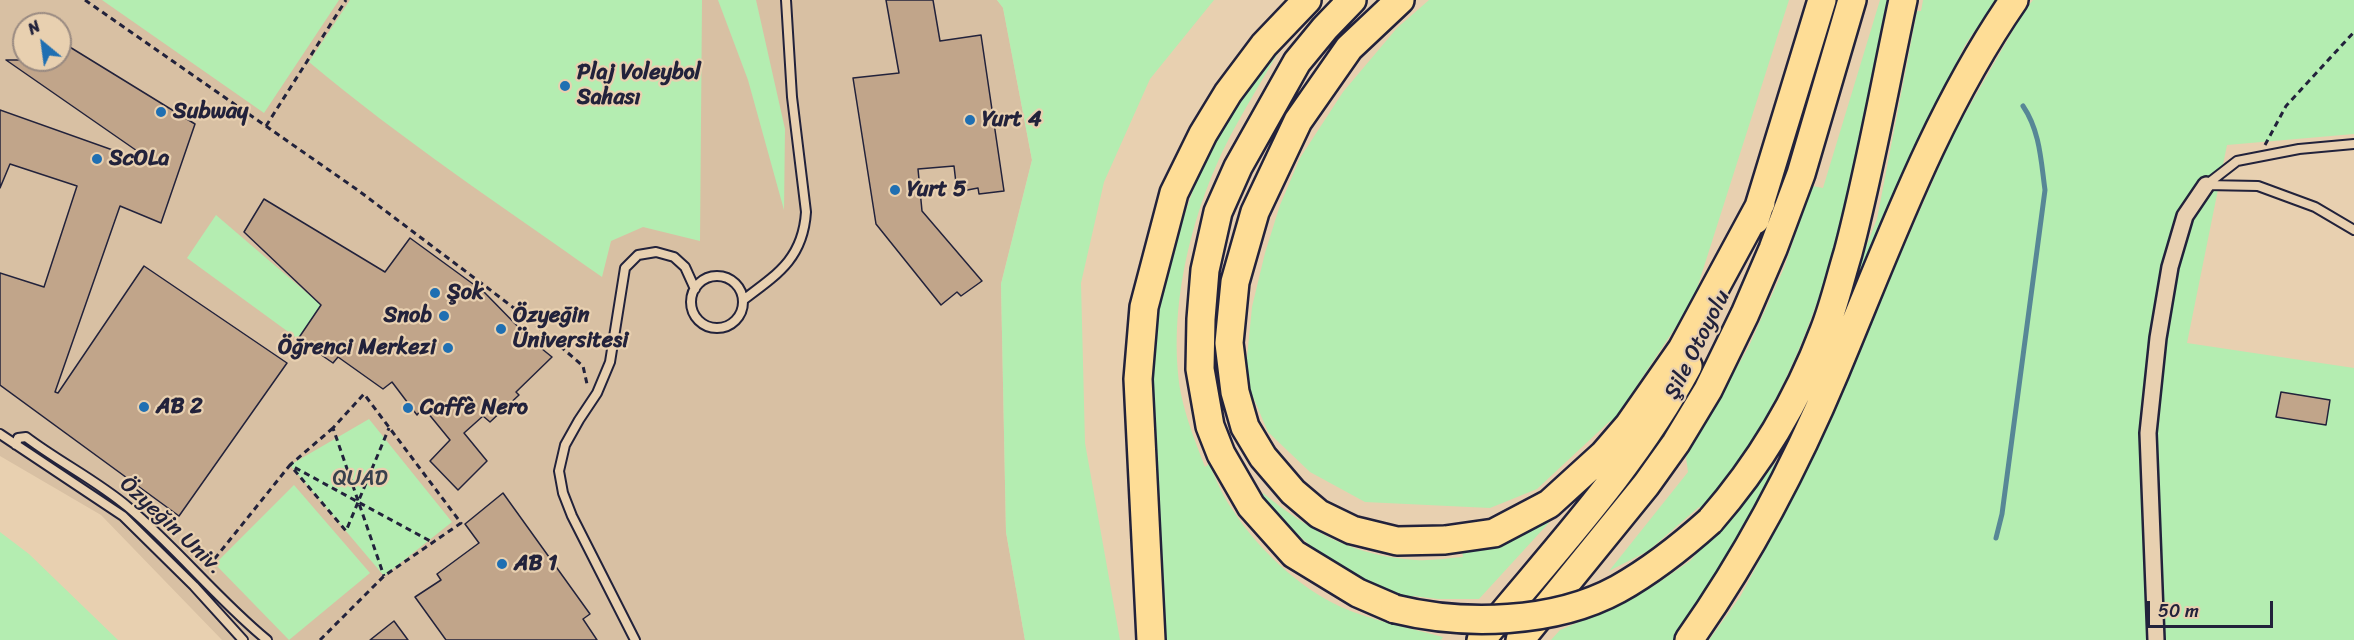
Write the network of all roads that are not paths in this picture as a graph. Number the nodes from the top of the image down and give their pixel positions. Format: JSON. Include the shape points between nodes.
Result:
{"nodes":[{"id":1,"x":786,"y":0,"type":"edge"},
{"id":2,"x":1307,"y":0,"type":"edge"},
{"id":3,"x":1352,"y":0,"type":"edge"},
{"id":4,"x":1400,"y":0,"type":"edge"},
{"id":5,"x":1822,"y":0,"type":"edge"},
{"id":6,"x":1852,"y":0,"type":"edge"},
{"id":7,"x":1903,"y":0,"type":"edge"},
{"id":8,"x":2014,"y":0,"type":"edge"},
{"id":9,"x":2354,"y":144,"type":"edge"},
{"id":10,"x":2206,"y":185,"type":"junction"},
{"id":11,"x":1761,"y":203,"type":"junction"},
{"id":12,"x":2354,"y":230,"type":"edge"},
{"id":13,"x":695,"y":289,"type":"junction"},
{"id":14,"x":743,"y":300,"type":"junction"},
{"id":15,"x":0,"y":434,"type":"edge"},
{"id":16,"x":16,"y":445,"type":"junction"},
{"id":17,"x":243,"y":640,"type":"edge"},
{"id":18,"x":267,"y":640,"type":"edge"},
{"id":19,"x":635,"y":640,"type":"edge"},
{"id":20,"x":1151,"y":640,"type":"edge"},
{"id":21,"x":1481,"y":640,"type":"edge"},
{"id":22,"x":1520,"y":640,"type":"edge"},
{"id":23,"x":1689,"y":640,"type":"edge"},
{"id":24,"x":2156,"y":640,"type":"edge"}],
"edges":[{"from":1,"to":14,"type":"lane","via":[[805,231],[790,260]]},
{"from":2,"to":20,"type":"highway","via":[[1264,45],[1203,134],[1174,193],[1146,297],[1138,379]]},
{"from":3,"to":7,"type":"highway","bridge":true,"via":[[1297,62],[1238,166],[1218,212],[1205,270],[1200,369],[1210,426],[1235,481],[1251,506],[1294,554],[1358,593],[1395,609],[1459,619],[1548,614],[1617,590],[1669,557],[1728,501],[1774,433],[1824,331],[1861,206]]},
{"from":4,"to":11,"type":"highway","via":[[1349,48],[1298,121],[1255,212],[1235,282],[1229,343],[1235,392],[1245,427],[1285,483],[1319,514],[1352,530],[1397,541],[1445,540],[1494,533],[1549,504],[1629,425],[1682,349]]},
{"from":5,"to":11,"type":"highway","name":"Şile Otoyolu"},
{"from":6,"to":22,"type":"highway","name":"Şile Otoyolu","via":[[1801,174],[1745,314],[1708,390],[1646,485]]},
{"from":8,"to":23,"type":"highway","via":[[1971,68],[1946,117],[1800,447],[1745,554]]},
{"from":9,"to":10,"type":"lane","via":[[2236,161]]},
{"from":10,"to":12,"type":"lane","via":[[2258,186],[2315,207]]},
{"from":10,"to":24,"type":"street","via":[[2185,216],[2170,267],[2156,348],[2148,434]]},
{"from":11,"to":21,"type":"highway","name":"Şile Otoyolu","via":[[1720,309],[1665,410]]},
{"from":13,"to":14,"type":"lane","via":[[708,278],[724,277],[737,285]]},
{"from":13,"to":14,"type":"lane","via":[[693,312],[711,327],[734,322]]},
{"from":13,"to":19,"type":"lane","via":[[674,257],[656,252],[638,255],[625,268],[610,362],[597,393],[565,445],[559,471],[572,516]]},
{"from":15,"to":16,"type":"lane"},
{"from":16,"to":17,"type":"lane","via":[[123,516]]},
{"from":16,"to":18,"type":"lane","name":"Özyeğin Univ.","via":[[18,438],[26,437],[129,507]]}]}
